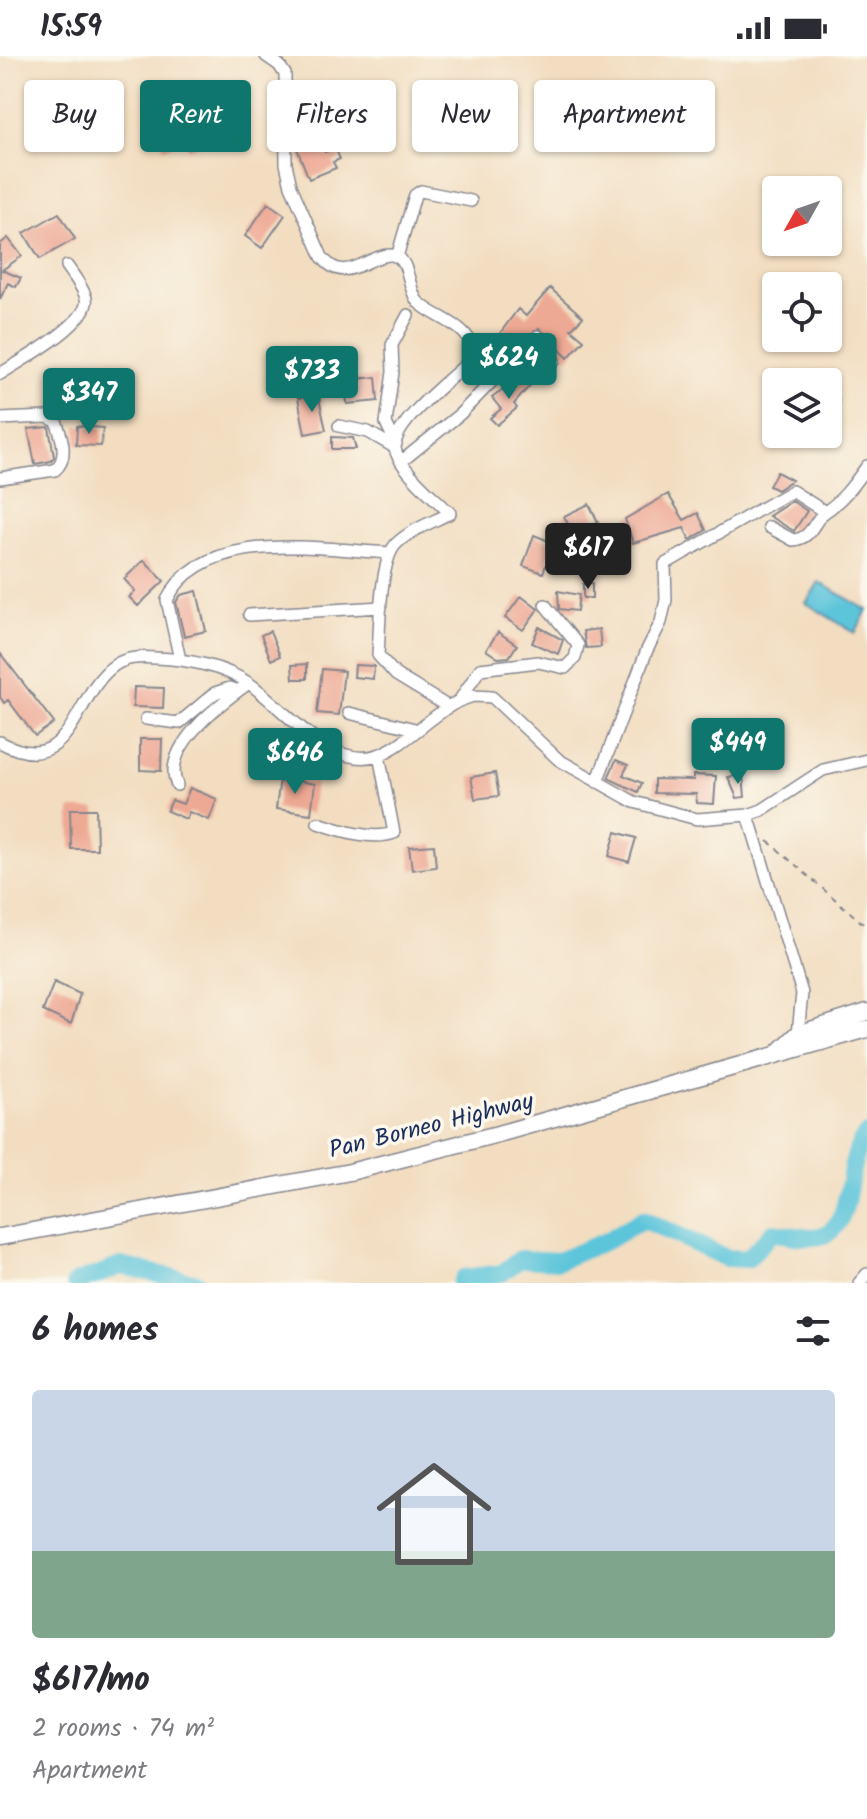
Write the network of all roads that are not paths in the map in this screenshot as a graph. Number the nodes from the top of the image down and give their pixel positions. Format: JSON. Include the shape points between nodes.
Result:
{"nodes":[{"id":1,"x":266,"y":56,"type":"edge"},
{"id":2,"x":471,"y":201,"type":"dead end"},
{"id":3,"x":397,"y":257,"type":"junction"},
{"id":4,"x":67,"y":266,"type":"dead end"},
{"id":5,"x":408,"y":315,"type":"dead end"},
{"id":6,"x":538,"y":336,"type":"dead end"},
{"id":7,"x":554,"y":361,"type":"dead end"},
{"id":8,"x":513,"y":366,"type":"junction"},
{"id":9,"x":0,"y":374,"type":"edge"},
{"id":10,"x":0,"y":419,"type":"edge"},
{"id":11,"x":339,"y":426,"type":"dead end"},
{"id":12,"x":395,"y":446,"type":"junction"},
{"id":13,"x":402,"y":461,"type":"junction"},
{"id":14,"x":867,"y":466,"type":"edge"},
{"id":15,"x":0,"y":478,"type":"edge"},
{"id":16,"x":825,"y":512,"type":"junction"},
{"id":17,"x":769,"y":527,"type":"dead end"},
{"id":18,"x":389,"y":553,"type":"junction"},
{"id":19,"x":545,"y":605,"type":"dead end"},
{"id":20,"x":381,"y":607,"type":"junction"},
{"id":21,"x":249,"y":615,"type":"dead end"},
{"id":22,"x":180,"y":660,"type":"junction"},
{"id":23,"x":249,"y":683,"type":"junction"},
{"id":24,"x":238,"y":691,"type":"junction"},
{"id":25,"x":459,"y":701,"type":"junction"},
{"id":26,"x":447,"y":706,"type":"junction"},
{"id":27,"x":349,"y":713,"type":"dead end"},
{"id":28,"x":146,"y":719,"type":"dead end"},
{"id":29,"x":415,"y":729,"type":"junction"},
{"id":30,"x":0,"y":742,"type":"edge"},
{"id":31,"x":379,"y":755,"type":"junction"},
{"id":32,"x":867,"y":760,"type":"edge"},
{"id":33,"x":597,"y":782,"type":"junction"},
{"id":34,"x":177,"y":785,"type":"dead end"},
{"id":35,"x":748,"y":815,"type":"junction"},
{"id":36,"x":318,"y":823,"type":"dead end"},
{"id":37,"x":867,"y":1012,"type":"edge"},
{"id":38,"x":867,"y":1029,"type":"edge"},
{"id":39,"x":798,"y":1034,"type":"junction"},
{"id":40,"x":821,"y":1034,"type":"junction"},
{"id":41,"x":776,"y":1055,"type":"junction"},
{"id":42,"x":0,"y":1237,"type":"edge"},
{"id":43,"x":867,"y":1274,"type":"edge"},
{"id":44,"x":859,"y":1283,"type":"edge"}],
"edges":[{"from":1,"to":3,"type":"street","via":[[285,74],[286,164],[322,257],[331,266],[355,269],[389,255]]},
{"from":2,"to":3,"type":"street","via":[[421,191],[415,195]]},
{"from":3,"to":12,"type":"street","via":[[405,266],[412,294],[462,330],[475,355],[412,416]]},
{"from":4,"to":9,"type":"street","via":[[86,297],[79,320]]},
{"from":5,"to":12,"type":"street","via":[[392,345],[386,425]]},
{"from":6,"to":8,"type":"street"},
{"from":7,"to":8,"type":"street","via":[[538,372]]},
{"from":8,"to":13,"type":"street","via":[[505,367],[460,414]]},
{"from":10,"to":15,"type":"street","via":[[56,421],[63,456],[55,470]]},
{"from":11,"to":12,"type":"street","via":[[368,432]]},
{"from":12,"to":13,"type":"street"},
{"from":13,"to":18,"type":"street","via":[[450,513],[402,539]]},
{"from":14,"to":16,"type":"street","via":[[840,502]]},
{"from":16,"to":17,"type":"street","via":[[800,539]]},
{"from":16,"to":33,"type":"street","via":[[792,491],[665,564],[661,622]]},
{"from":18,"to":20,"type":"street"},
{"from":18,"to":22,"type":"street","via":[[261,545],[203,564],[167,600]]},
{"from":19,"to":25,"type":"street","via":[[578,645],[575,658],[565,668],[538,662],[480,669]]},
{"from":20,"to":21,"type":"street"},
{"from":20,"to":26,"type":"street","via":[[378,655],[396,675]]},
{"from":22,"to":23,"type":"street"},
{"from":22,"to":30,"type":"street","via":[[132,658],[118,663],[108,670],[70,730],[45,750],[26,752]]},
{"from":23,"to":24,"type":"street"},
{"from":23,"to":31,"type":"street","via":[[284,716],[333,748],[355,757]]},
{"from":24,"to":28,"type":"street","via":[[215,693],[179,723]]},
{"from":24,"to":34,"type":"street","via":[[206,717],[179,752],[173,768]]},
{"from":25,"to":26,"type":"street"},
{"from":25,"to":33,"type":"street","via":[[492,697],[545,751]]},
{"from":26,"to":29,"type":"street"},
{"from":27,"to":29,"type":"street"},
{"from":29,"to":31,"type":"street"},
{"from":31,"to":36,"type":"street","via":[[394,833],[338,830]]},
{"from":32,"to":35,"type":"street","via":[[823,770]]},
{"from":33,"to":35,"type":"street","via":[[634,802],[678,815]]},
{"from":35,"to":39,"type":"street","via":[[802,993]]},
{"from":37,"to":40,"type":"highway"},
{"from":38,"to":40,"type":"highway","name":"Pan Borneo Highway"},
{"from":39,"to":40,"type":"highway"},
{"from":39,"to":41,"type":"highway"},
{"from":40,"to":41,"type":"highway","name":"Pan Borneo Highway"},
{"from":41,"to":42,"type":"highway","name":"Pan Borneo Highway","via":[[350,1172]]},
{"from":43,"to":44,"type":"street"}]}
